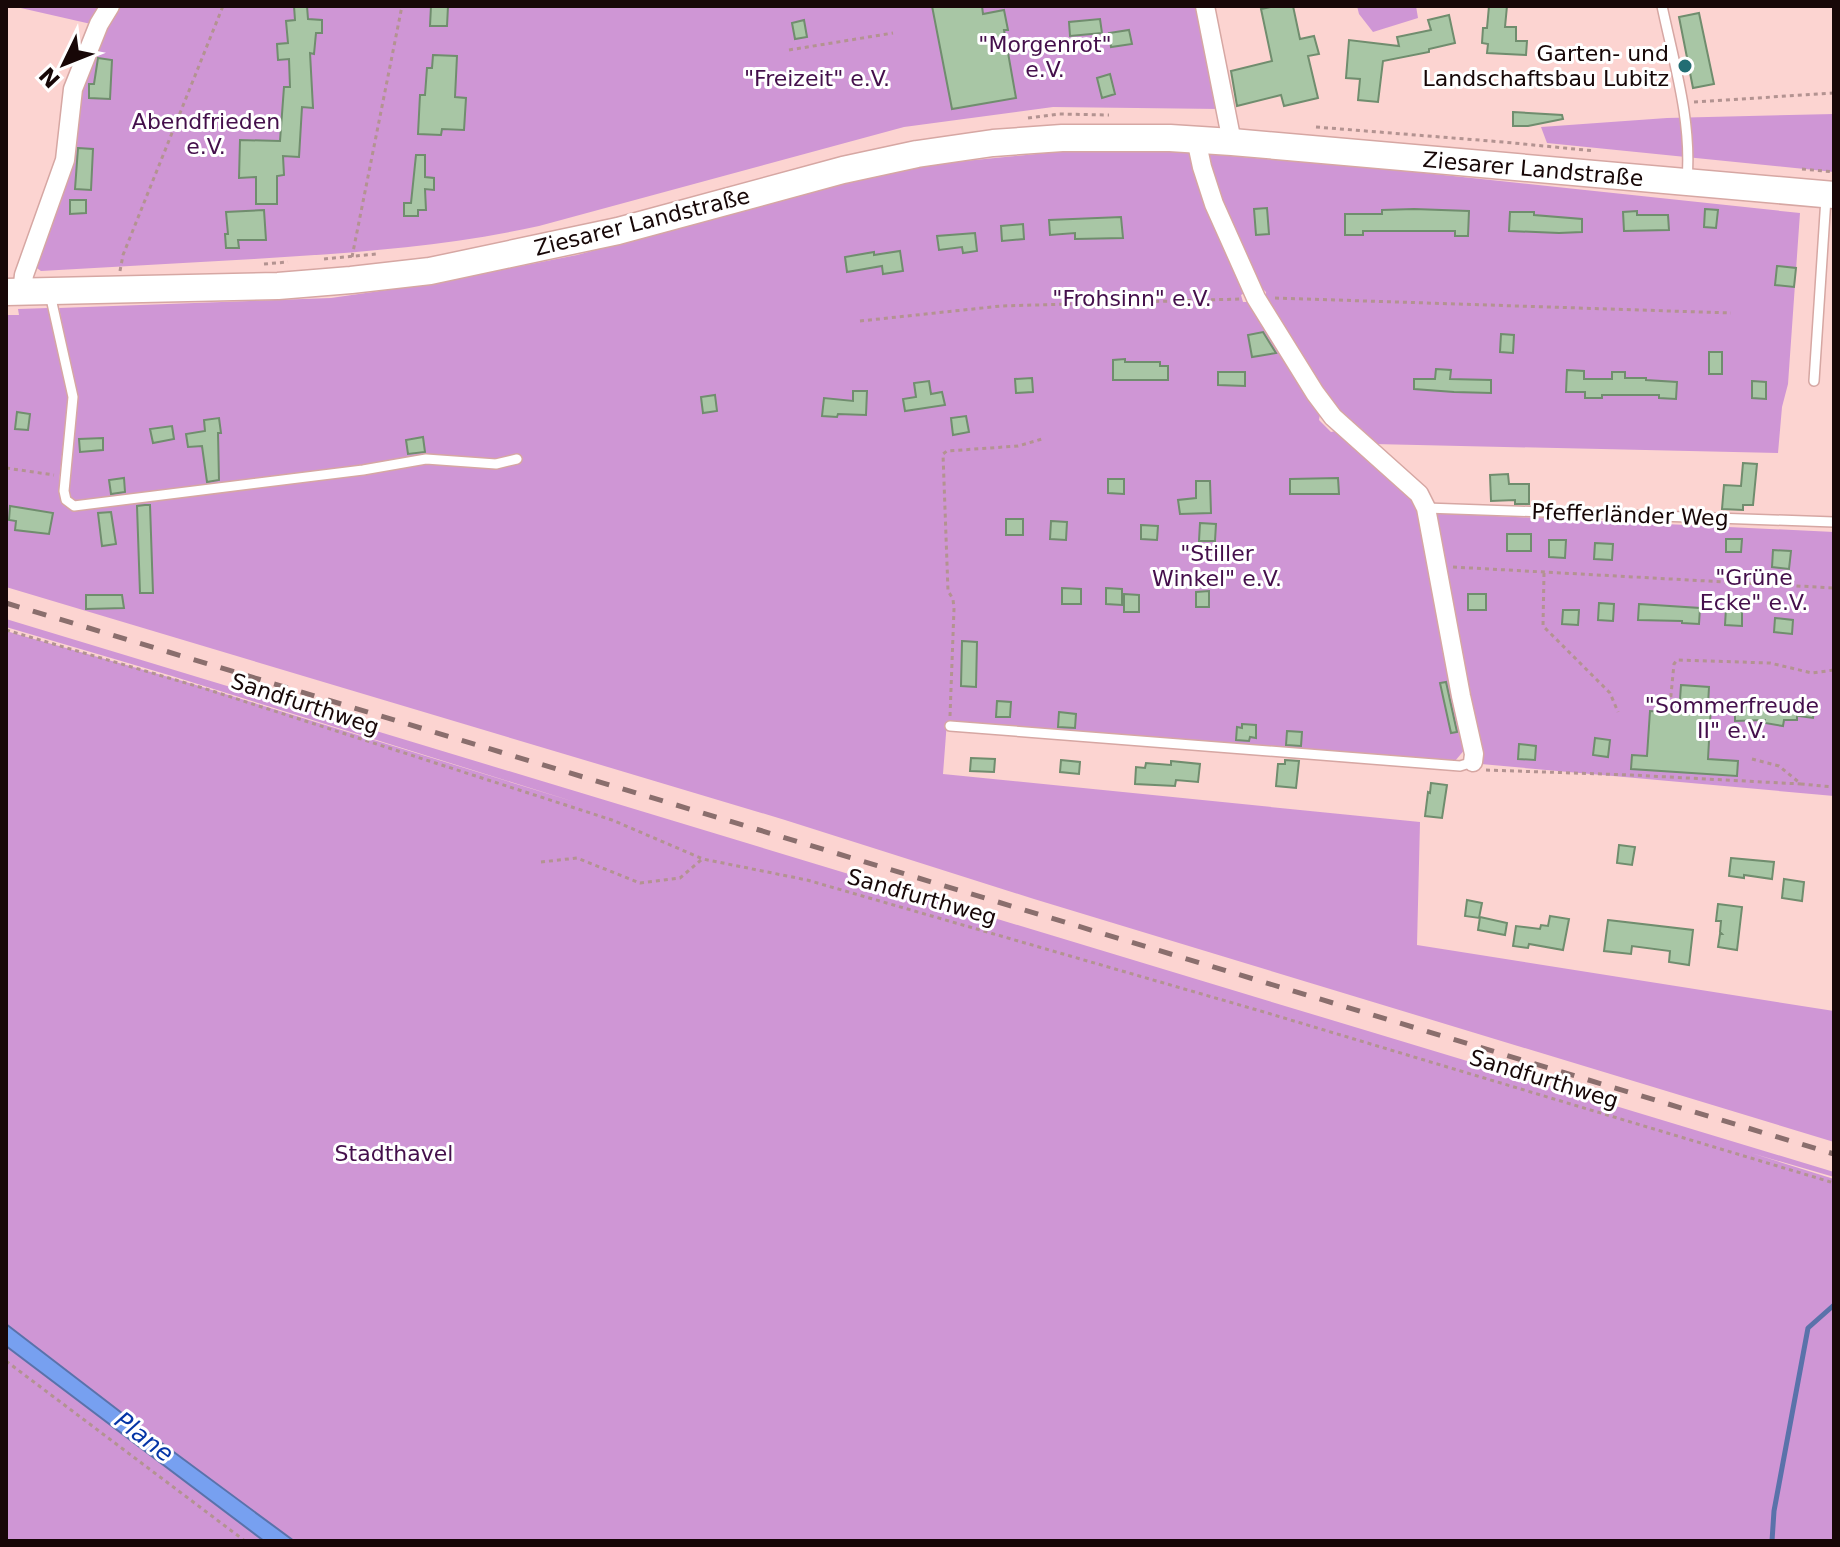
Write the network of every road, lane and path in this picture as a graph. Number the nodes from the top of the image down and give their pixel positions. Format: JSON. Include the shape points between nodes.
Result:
{"nodes":[{"id":1,"x":110,"y":6,"type":"edge"},
{"id":2,"x":223,"y":6,"type":"edge"},
{"id":3,"x":402,"y":6,"type":"edge"},
{"id":4,"x":1205,"y":6,"type":"edge"},
{"id":5,"x":1662,"y":6,"type":"edge"},
{"id":6,"x":893,"y":33,"type":"dead end"},
{"id":7,"x":789,"y":50,"type":"dead end"},
{"id":8,"x":1834,"y":93,"type":"edge"},
{"id":9,"x":1683,"y":103,"type":"junction"},
{"id":10,"x":1121,"y":115,"type":"dead end"},
{"id":11,"x":1026,"y":118,"type":"dead end"},
{"id":12,"x":1306,"y":126,"type":"dead end"},
{"id":13,"x":1196,"y":139,"type":"junction"},
{"id":14,"x":1232,"y":142,"type":"junction"},
{"id":15,"x":1601,"y":152,"type":"dead end"},
{"id":16,"x":1790,"y":168,"type":"dead end"},
{"id":17,"x":1687,"y":183,"type":"junction"},
{"id":18,"x":1831,"y":187,"type":"edge"},
{"id":19,"x":379,"y":254,"type":"dead end"},
{"id":20,"x":320,"y":260,"type":"dead end"},
{"id":21,"x":289,"y":262,"type":"dead end"},
{"id":22,"x":258,"y":264,"type":"dead end"},
{"id":23,"x":351,"y":268,"type":"junction"},
{"id":24,"x":120,"y":290,"type":"junction"},
{"id":25,"x":49,"y":291,"type":"junction"},
{"id":26,"x":14,"y":292,"type":"edge"},
{"id":27,"x":1266,"y":297,"type":"dead end"},
{"id":28,"x":1242,"y":299,"type":"dead end"},
{"id":29,"x":1731,"y":313,"type":"dead end"},
{"id":30,"x":860,"y":321,"type":"dead end"},
{"id":31,"x":1814,"y":381,"type":"dead end"},
{"id":32,"x":1042,"y":439,"type":"dead end"},
{"id":33,"x":517,"y":459,"type":"dead end"},
{"id":34,"x":6,"y":468,"type":"edge"},
{"id":35,"x":56,"y":476,"type":"dead end"},
{"id":36,"x":1426,"y":508,"type":"junction"},
{"id":37,"x":1834,"y":522,"type":"edge"},
{"id":38,"x":1445,"y":566,"type":"dead end"},
{"id":39,"x":1544,"y":572,"type":"junction"},
{"id":40,"x":1834,"y":588,"type":"edge"},
{"id":41,"x":6,"y":630,"type":"edge"},
{"id":42,"x":1834,"y":670,"type":"edge"},
{"id":43,"x":1670,"y":705,"type":"dead end"},
{"id":44,"x":1618,"y":712,"type":"dead end"},
{"id":45,"x":950,"y":726,"type":"joint"},
{"id":46,"x":1752,"y":759,"type":"dead end"},
{"id":47,"x":1476,"y":766,"type":"junction"},
{"id":48,"x":1801,"y":784,"type":"junction"},
{"id":49,"x":1834,"y":787,"type":"edge"},
{"id":50,"x":703,"y":859,"type":"junction"},
{"id":51,"x":541,"y":862,"type":"dead end"},
{"id":52,"x":1834,"y":1183,"type":"edge"},
{"id":53,"x":6,"y":1361,"type":"edge"},
{"id":54,"x":245,"y":1541,"type":"edge"}],
"edges":[{"from":1,"to":26,"type":"street","via":[[73,89],[65,160]]},
{"from":2,"to":24,"type":"path","via":[[123,255]]},
{"from":3,"to":23,"type":"path"},
{"from":4,"to":14,"type":"street"},
{"from":5,"to":9,"type":"lane"},
{"from":6,"to":7,"type":"path"},
{"from":8,"to":9,"type":"path"},
{"from":9,"to":17,"type":"lane"},
{"from":10,"to":11,"type":"path"},
{"from":12,"to":15,"type":"path"},
{"from":13,"to":14,"type":"main road","name":"Ziesarer Landstraße"},
{"from":13,"to":23,"type":"main road","name":"Ziesarer Landstraße","via":[[1062,138],[917,154],[570,242],[430,271]]},
{"from":13,"to":36,"type":"street","via":[[1214,204],[1256,298],[1315,393],[1333,417],[1419,494]]},
{"from":14,"to":17,"type":"main road","name":"Ziesarer Landstraße"},
{"from":16,"to":18,"type":"path"},
{"from":17,"to":18,"type":"main road","name":"Ziesarer Landstraße"},
{"from":18,"to":31,"type":"lane"},
{"from":19,"to":23,"type":"path"},
{"from":20,"to":23,"type":"path"},
{"from":21,"to":22,"type":"path"},
{"from":23,"to":24,"type":"main road","name":"Ziesarer Landstraße","via":[[278,286]]},
{"from":24,"to":25,"type":"main road","name":"Ziesarer Landstraße"},
{"from":25,"to":26,"type":"main road","name":"Ziesarer Landstraße"},
{"from":25,"to":33,"type":"lane","via":[[73,397],[64,491],[74,506],[426,459],[496,464]]},
{"from":27,"to":29,"type":"path"},
{"from":28,"to":30,"type":"path","via":[[1001,306]]},
{"from":32,"to":45,"type":"path","via":[[943,454],[948,591],[954,609]]},
{"from":34,"to":35,"type":"path"},
{"from":36,"to":37,"type":"lane","name":"Pfefferländer Weg"},
{"from":36,"to":47,"type":"street"},
{"from":38,"to":39,"type":"path"},
{"from":39,"to":40,"type":"path"},
{"from":39,"to":44,"type":"path","via":[[1543,626],[1610,693]]},
{"from":41,"to":50,"type":"path","name":"Sandfurthweg","via":[[612,820]]},
{"from":42,"to":43,"type":"path","via":[[1812,673],[1770,663],[1677,660]]},
{"from":45,"to":47,"type":"lane"},
{"from":46,"to":48,"type":"path","via":[[1779,766]]},
{"from":47,"to":48,"type":"path"},
{"from":48,"to":49,"type":"path"},
{"from":50,"to":51,"type":"path","via":[[680,878],[640,883],[577,858]]},
{"from":50,"to":52,"type":"path","name":"Sandfurthweg","via":[[807,880]]},
{"from":53,"to":54,"type":"path"}]}
